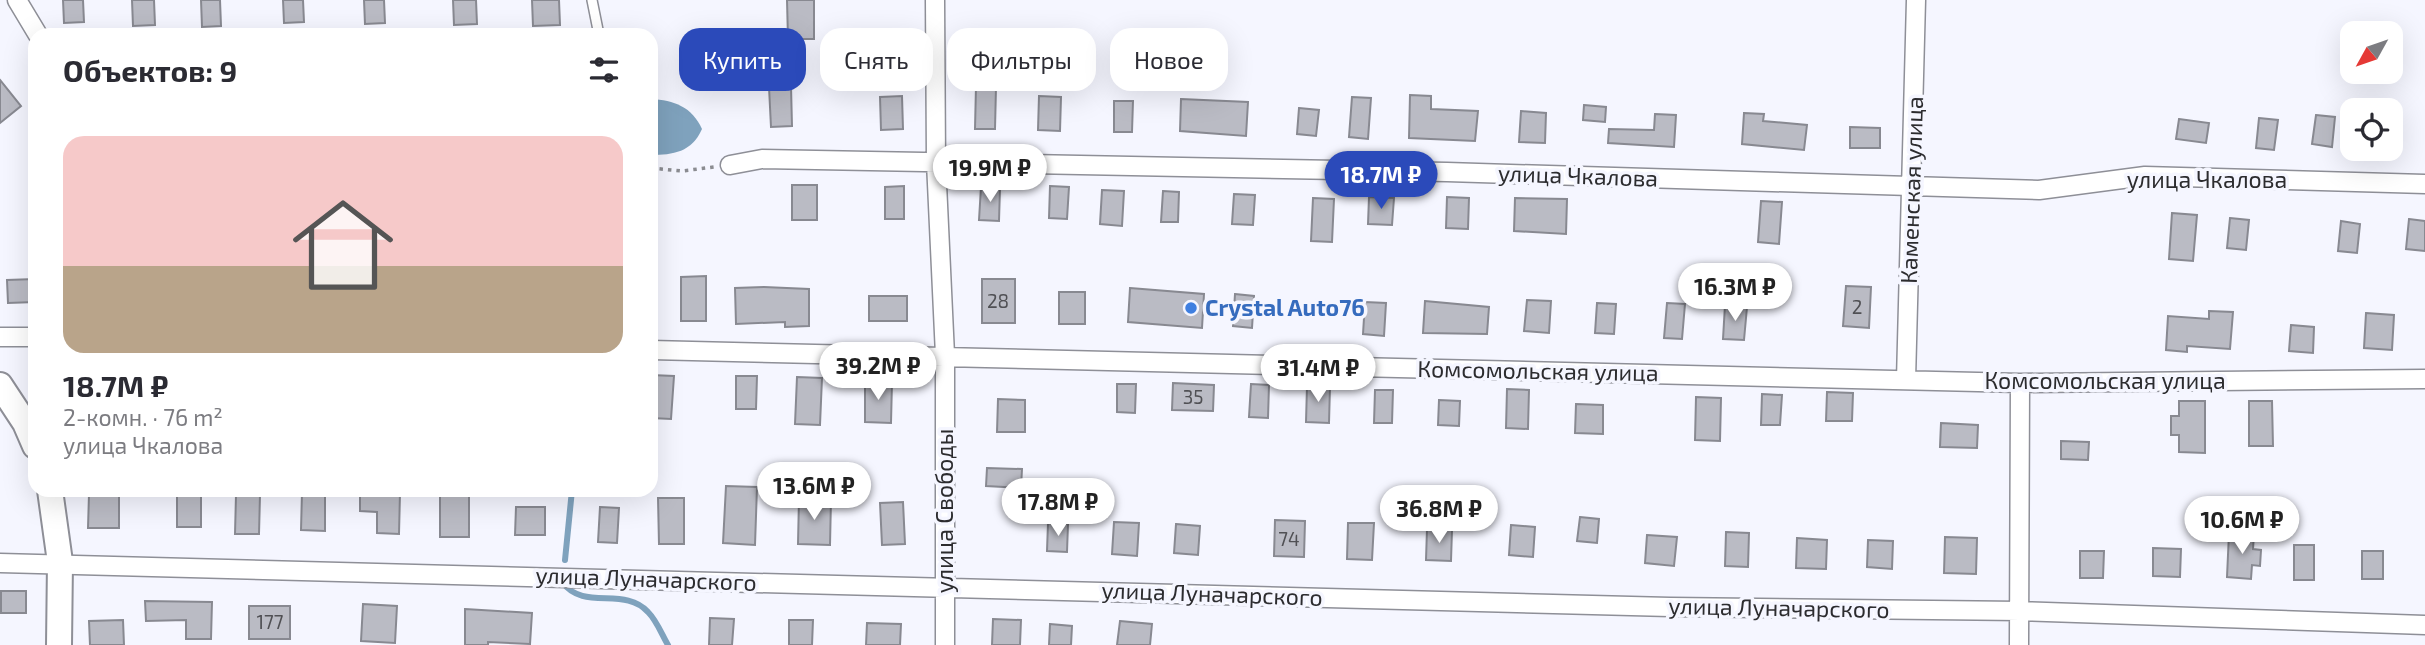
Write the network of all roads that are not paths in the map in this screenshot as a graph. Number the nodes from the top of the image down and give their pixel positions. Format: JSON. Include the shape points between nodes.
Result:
{"nodes":[{"id":1,"x":17,"y":0,"type":"edge"},
{"id":2,"x":593,"y":0,"type":"edge"},
{"id":3,"x":935,"y":0,"type":"edge"},
{"id":4,"x":1916,"y":0,"type":"edge"},
{"id":5,"x":34,"y":28,"type":"edge"},
{"id":6,"x":598,"y":28,"type":"edge"},
{"id":7,"x":936,"y":162,"type":"junction"},
{"id":8,"x":730,"y":165,"type":"road end"},
{"id":9,"x":2425,"y":184,"type":"edge"},
{"id":10,"x":1913,"y":187,"type":"junction"},
{"id":11,"x":0,"y":337,"type":"edge"},
{"id":12,"x":28,"y":337,"type":"edge"},
{"id":13,"x":658,"y":350,"type":"edge"},
{"id":14,"x":945,"y":355,"type":"junction"},
{"id":15,"x":2425,"y":379,"type":"edge"},
{"id":16,"x":1906,"y":380,"type":"junction"},
{"id":17,"x":2020,"y":383,"type":"junction"},
{"id":18,"x":0,"y":385,"type":"edge"},
{"id":19,"x":28,"y":430,"type":"edge"},
{"id":20,"x":51,"y":497,"type":"edge"},
{"id":21,"x":60,"y":562,"type":"junction"},
{"id":22,"x":0,"y":563,"type":"edge"},
{"id":23,"x":945,"y":587,"type":"junction"},
{"id":24,"x":2021,"y":611,"type":"junction"},
{"id":25,"x":2425,"y":625,"type":"edge"},
{"id":26,"x":59,"y":645,"type":"edge"},
{"id":27,"x":945,"y":645,"type":"edge"},
{"id":28,"x":2019,"y":645,"type":"edge"}],
"edges":[{"from":1,"to":5,"type":"street"},
{"from":2,"to":6,"type":"lane"},
{"from":3,"to":7,"type":"street","name":"улица Свободы"},
{"from":4,"to":10,"type":"street","name":"Каменская улица"},
{"from":7,"to":8,"type":"street","name":"улица Чкалова","via":[[762,159]]},
{"from":7,"to":10,"type":"street","name":"улица Чкалова"},
{"from":7,"to":14,"type":"street","name":"улица Свободы"},
{"from":9,"to":10,"type":"street","name":"улица Чкалова","via":[[2145,176],[2039,190]]},
{"from":10,"to":16,"type":"street","name":"Каменская улица"},
{"from":11,"to":12,"type":"street"},
{"from":13,"to":14,"type":"street","name":"Комсомольская улица"},
{"from":14,"to":16,"type":"street","name":"Комсомольская улица"},
{"from":14,"to":23,"type":"street","name":"улица Свободы"},
{"from":15,"to":17,"type":"street","name":"Комсомольская улица"},
{"from":16,"to":17,"type":"street","name":"Комсомольская улица"},
{"from":17,"to":24,"type":"street"},
{"from":18,"to":19,"type":"main road"},
{"from":20,"to":21,"type":"main road"},
{"from":21,"to":22,"type":"street","name":"улица Луначарского"},
{"from":21,"to":23,"type":"street","name":"улица Луначарского"},
{"from":21,"to":26,"type":"main road"},
{"from":23,"to":24,"type":"street","name":"улица Луначарского","via":[[1670,607]]},
{"from":23,"to":27,"type":"street","name":"улица Свободы"},
{"from":24,"to":25,"type":"street","name":"улица Луначарского"},
{"from":24,"to":28,"type":"street"}]}
